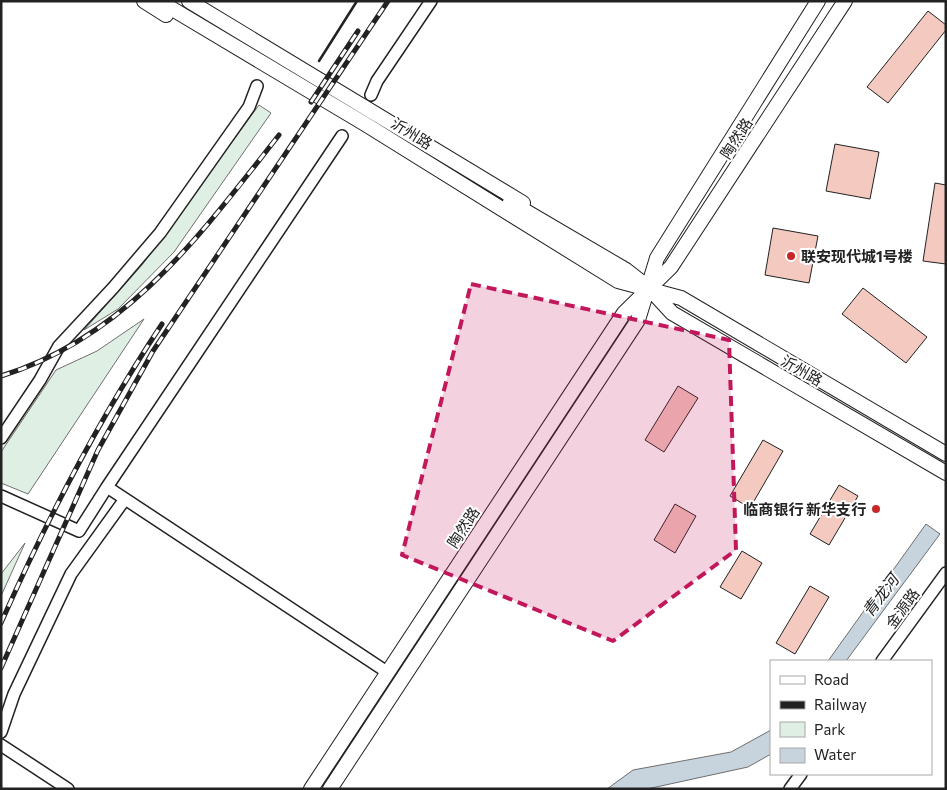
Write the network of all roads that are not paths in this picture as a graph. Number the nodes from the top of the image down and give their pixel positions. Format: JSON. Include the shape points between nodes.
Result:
{"nodes":[{"id":1,"x":144,"y":1,"type":"edge"},
{"id":2,"x":159,"y":1,"type":"edge"},
{"id":3,"x":178,"y":1,"type":"edge"},
{"id":4,"x":189,"y":1,"type":"edge"},
{"id":5,"x":431,"y":1,"type":"edge"},
{"id":6,"x":818,"y":1,"type":"edge"},
{"id":7,"x":845,"y":1,"type":"edge"},
{"id":8,"x":258,"y":86,"type":"dead end"},
{"id":9,"x":371,"y":96,"type":"dead end"},
{"id":10,"x":342,"y":136,"type":"dead end"},
{"id":11,"x":565,"y":241,"type":"junction"},
{"id":12,"x":649,"y":288,"type":"junction"},
{"id":13,"x":1,"y":438,"type":"edge"},
{"id":14,"x":946,"y":454,"type":"edge"},
{"id":15,"x":946,"y":473,"type":"edge"},
{"id":16,"x":107,"y":487,"type":"junction"},
{"id":17,"x":1,"y":496,"type":"edge"},
{"id":18,"x":125,"y":499,"type":"junction"},
{"id":19,"x":946,"y":573,"type":"edge"},
{"id":20,"x":432,"y":603,"type":"junction"},
{"id":21,"x":420,"y":651,"type":"junction"},
{"id":22,"x":883,"y":660,"type":"edge"},
{"id":23,"x":387,"y":672,"type":"junction"},
{"id":24,"x":368,"y":702,"type":"junction"},
{"id":25,"x":1,"y":732,"type":"edge"},
{"id":26,"x":362,"y":739,"type":"junction"},
{"id":27,"x":1,"y":745,"type":"edge"},
{"id":28,"x":800,"y":775,"type":"edge"},
{"id":29,"x":68,"y":789,"type":"edge"},
{"id":30,"x":311,"y":789,"type":"edge"},
{"id":31,"x":330,"y":789,"type":"edge"},
{"id":32,"x":790,"y":789,"type":"edge"}],
"edges":[{"from":1,"to":11,"type":"main road","via":[[538,238]]},
{"from":2,"to":11,"type":"main road","name":"沂州路"},
{"from":3,"to":11,"type":"main road","name":"沂州路"},
{"from":4,"to":11,"type":"main road","via":[[556,223]]},
{"from":5,"to":9,"type":"street","via":[[377,81]]},
{"from":6,"to":12,"type":"main road","name":"陶然路","via":[[657,258]]},
{"from":7,"to":12,"type":"main road","name":"陶然路","via":[[671,267]]},
{"from":8,"to":13,"type":"street","via":[[250,107],[160,234],[59,346]]},
{"from":10,"to":16,"type":"street"},
{"from":11,"to":12,"type":"main road","name":"沂州路","via":[[626,270]]},
{"from":12,"to":14,"type":"main road","name":"沂州路","via":[[681,298]]},
{"from":12,"to":15,"type":"main road","name":"沂州路","via":[[672,313]]},
{"from":12,"to":20,"type":"main road","name":"陶然路","via":[[625,312]]},
{"from":12,"to":21,"type":"main road","name":"陶然路","via":[[638,320]]},
{"from":16,"to":17,"type":"street","via":[[80,531]]},
{"from":16,"to":18,"type":"street"},
{"from":18,"to":23,"type":"street"},
{"from":18,"to":25,"type":"street","via":[[71,574],[14,694]]},
{"from":19,"to":22,"type":"street","name":"金源路"},
{"from":20,"to":21,"type":"main road","via":[[405,658]]},
{"from":20,"to":23,"type":"main road","name":"陶然路"},
{"from":21,"to":26,"type":"main road","name":"陶然路"},
{"from":23,"to":24,"type":"main road","name":"陶然路"},
{"from":24,"to":26,"type":"main road","via":[[383,696]]},
{"from":24,"to":30,"type":"main road","name":"陶然路"},
{"from":26,"to":31,"type":"main road","name":"陶然路"},
{"from":27,"to":29,"type":"street"},
{"from":28,"to":32,"type":"street"}]}
